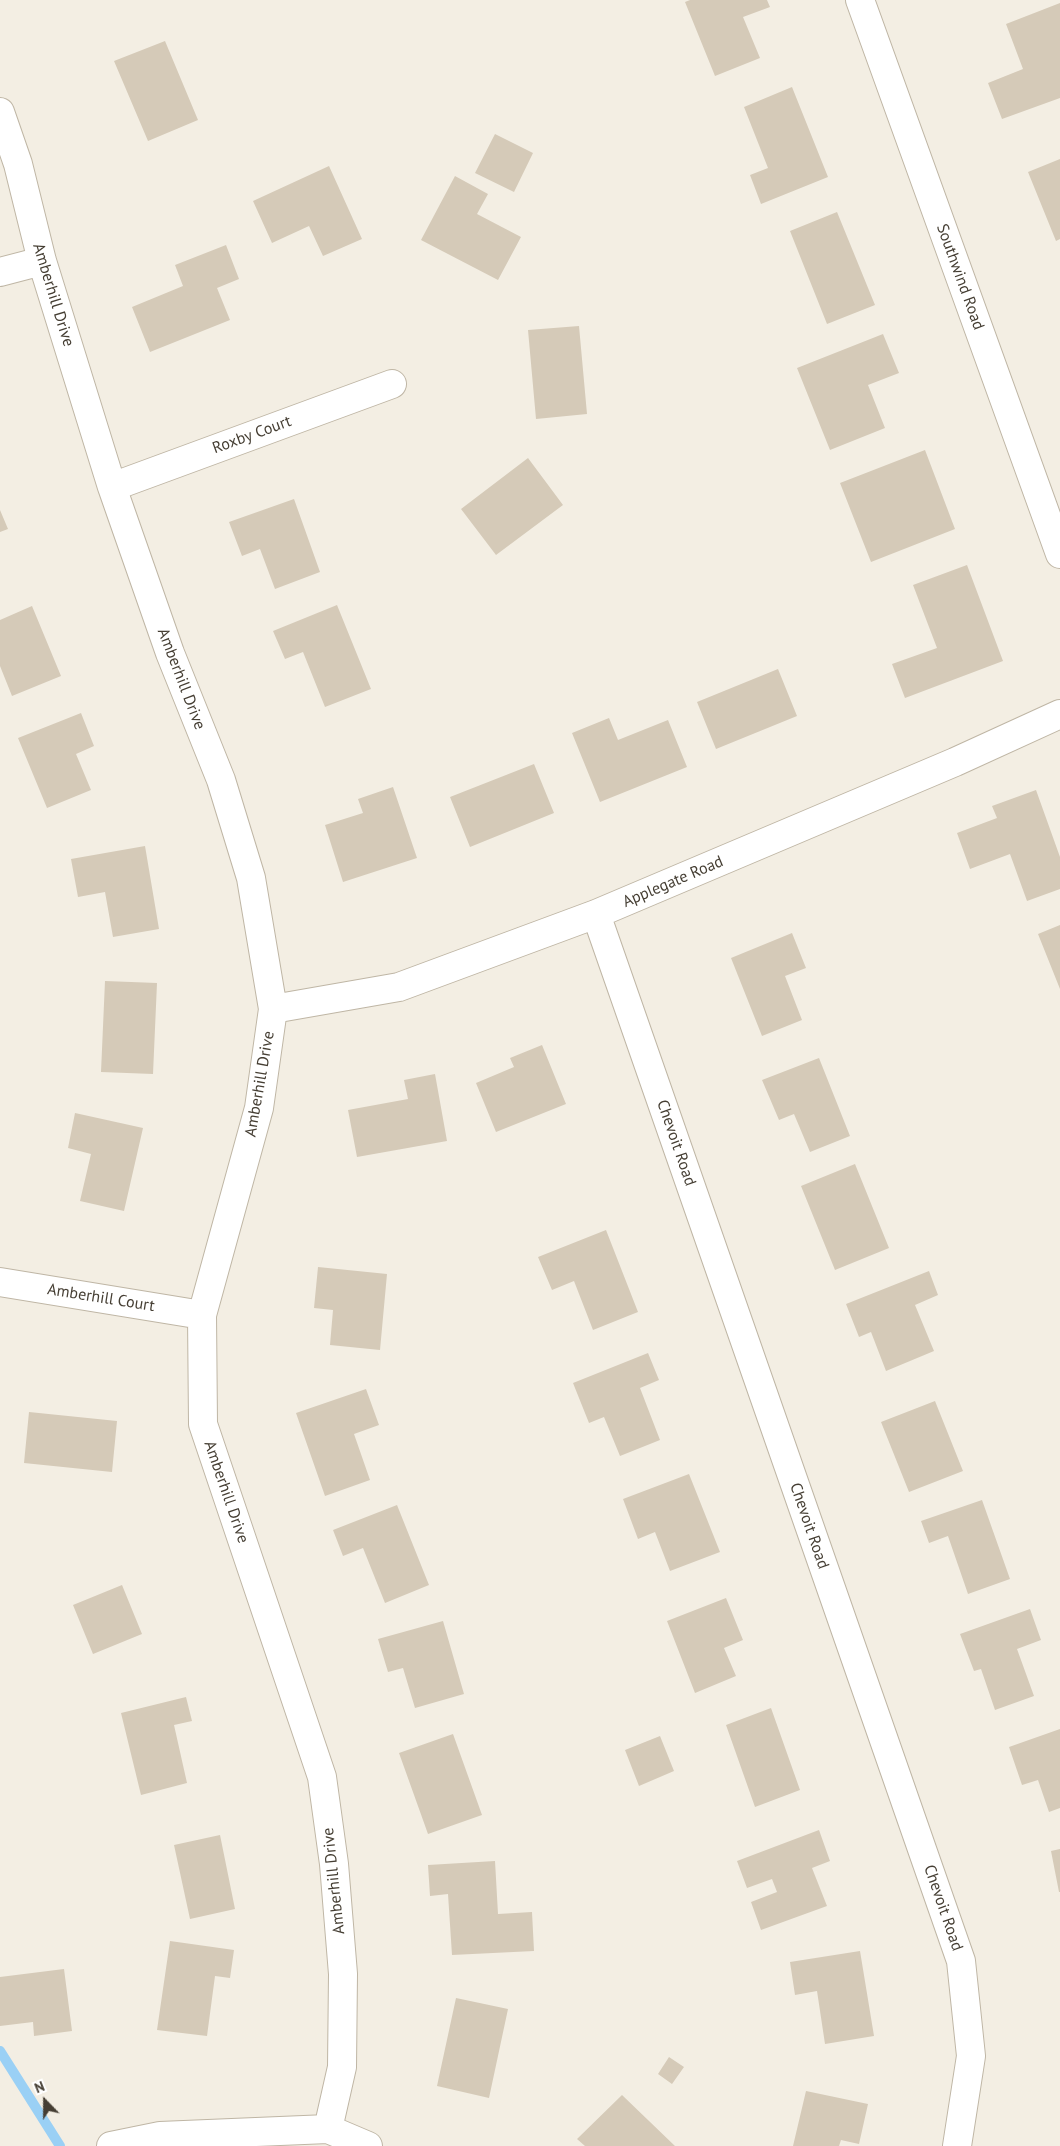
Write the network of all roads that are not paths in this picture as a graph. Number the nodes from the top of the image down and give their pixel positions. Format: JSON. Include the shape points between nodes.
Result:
{"nodes":[{"id":1,"x":860,"y":0,"type":"edge"},
{"id":2,"x":0,"y":112,"type":"edge"},
{"id":3,"x":42,"y":261,"type":"junction"},
{"id":4,"x":0,"y":272,"type":"edge"},
{"id":5,"x":392,"y":384,"type":"dead end"},
{"id":6,"x":112,"y":487,"type":"junction"},
{"id":7,"x":1060,"y":554,"type":"edge"},
{"id":8,"x":1060,"y":714,"type":"edge"},
{"id":9,"x":596,"y":914,"type":"junction"},
{"id":10,"x":273,"y":1009,"type":"junction"},
{"id":11,"x":0,"y":1282,"type":"edge"},
{"id":12,"x":202,"y":1315,"type":"junction"},
{"id":13,"x":328,"y":2129,"type":"junction"},
{"id":14,"x":111,"y":2146,"type":"edge"},
{"id":15,"x":368,"y":2146,"type":"edge"},
{"id":16,"x":957,"y":2146,"type":"edge"}],
"edges":[{"from":1,"to":7,"type":"street","name":"Southwind Road"},
{"from":2,"to":3,"type":"street","name":"Amberhill Drive","via":[[18,164]]},
{"from":3,"to":4,"type":"street"},
{"from":3,"to":6,"type":"street","name":"Amberhill Drive"},
{"from":5,"to":6,"type":"street","name":"Roxby Court"},
{"from":6,"to":10,"type":"street","name":"Amberhill Drive","via":[[170,653],[221,780],[251,878]]},
{"from":8,"to":9,"type":"street","name":"Applegate Road","via":[[955,762]]},
{"from":9,"to":10,"type":"street","name":"Applegate Road","via":[[399,987]]},
{"from":9,"to":16,"type":"street","name":"Chevoit Road","via":[[961,1961],[971,2056]]},
{"from":10,"to":12,"type":"street","name":"Amberhill Drive","via":[[259,1108]]},
{"from":11,"to":12,"type":"street","name":"Amberhill Court"},
{"from":12,"to":13,"type":"street","name":"Amberhill Drive","via":[[203,1424],[323,1787],[334,1864],[343,1974],[342,2068]]},
{"from":13,"to":14,"type":"street","via":[[160,2136]]},
{"from":13,"to":15,"type":"street"}]}
